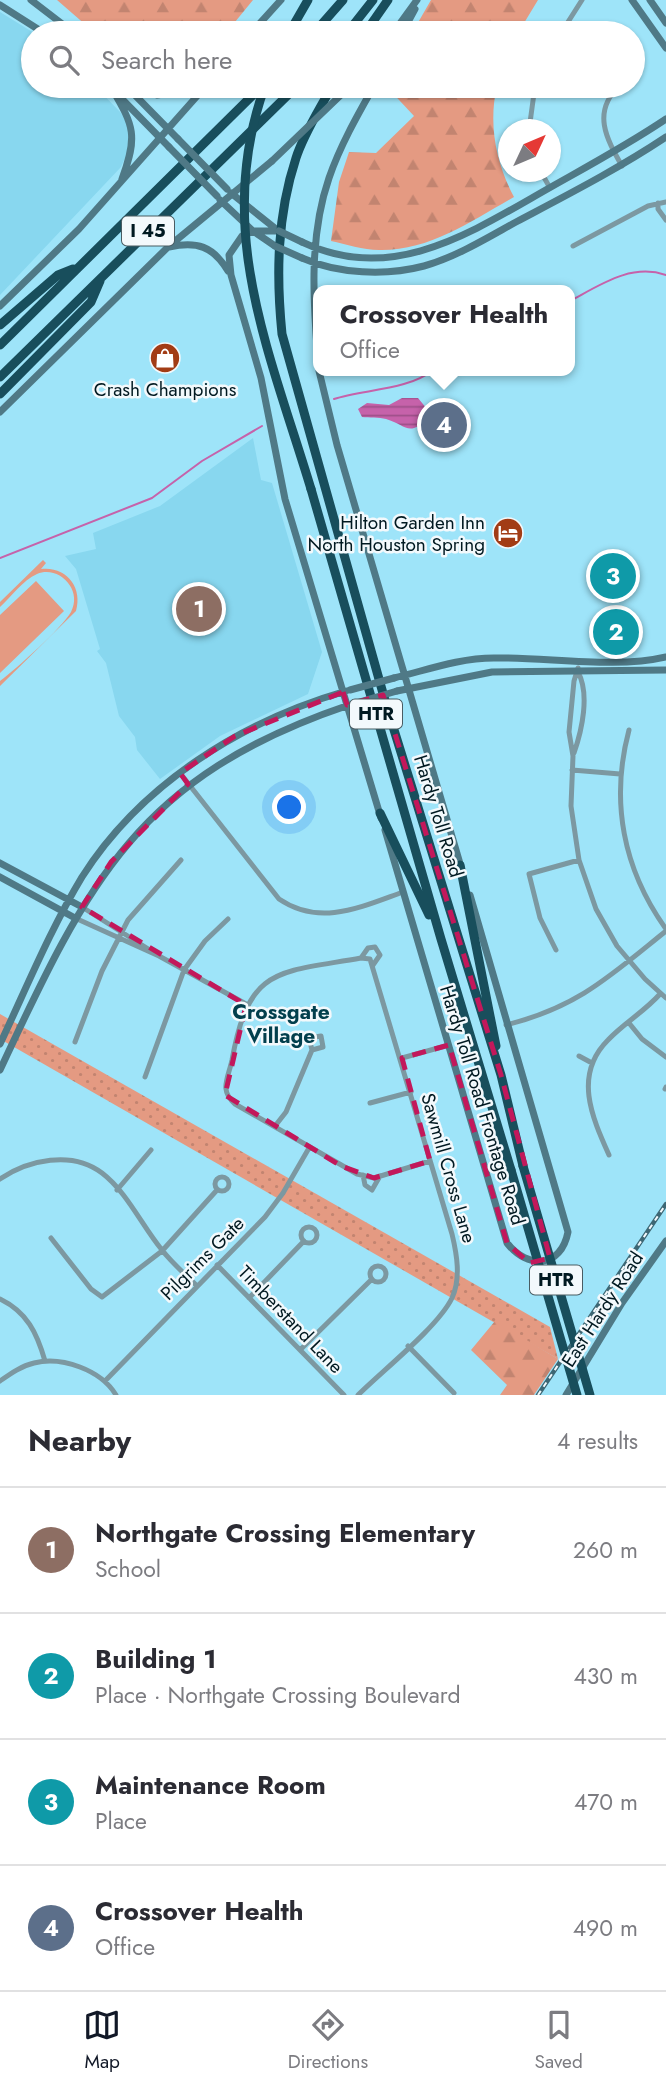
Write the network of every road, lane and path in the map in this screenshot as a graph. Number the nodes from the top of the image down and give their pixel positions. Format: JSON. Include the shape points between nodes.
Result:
{"nodes":[{"id":1,"x":31,"y":0,"type":"edge"},
{"id":2,"x":281,"y":0,"type":"edge"},
{"id":3,"x":308,"y":0,"type":"edge"},
{"id":4,"x":343,"y":0,"type":"edge"},
{"id":5,"x":373,"y":0,"type":"edge"},
{"id":6,"x":388,"y":0,"type":"edge"},
{"id":7,"x":419,"y":0,"type":"edge"},
{"id":8,"x":582,"y":0,"type":"edge"},
{"id":9,"x":632,"y":0,"type":"edge"},
{"id":10,"x":650,"y":0,"type":"edge"},
{"id":11,"x":0,"y":5,"type":"edge"},
{"id":12,"x":25,"y":21,"type":"edge"},
{"id":13,"x":58,"y":21,"type":"edge"},
{"id":14,"x":262,"y":21,"type":"edge"},
{"id":15,"x":295,"y":21,"type":"edge"},
{"id":16,"x":325,"y":21,"type":"edge"},
{"id":17,"x":356,"y":21,"type":"edge"},
{"id":18,"x":373,"y":21,"type":"edge"},
{"id":19,"x":402,"y":21,"type":"edge"},
{"id":20,"x":408,"y":21,"type":"edge"},
{"id":21,"x":568,"y":21,"type":"edge"},
{"id":22,"x":666,"y":23,"type":"edge"},
{"id":23,"x":666,"y":48,"type":"edge"},
{"id":24,"x":117,"y":98,"type":"edge"},
{"id":25,"x":121,"y":98,"type":"edge"},
{"id":26,"x":138,"y":98,"type":"edge"},
{"id":27,"x":195,"y":98,"type":"edge"},
{"id":28,"x":251,"y":98,"type":"edge"},
{"id":29,"x":259,"y":98,"type":"edge"},
{"id":30,"x":285,"y":98,"type":"edge"},
{"id":31,"x":326,"y":98,"type":"edge"},
{"id":32,"x":338,"y":98,"type":"edge"},
{"id":33,"x":368,"y":98,"type":"edge"},
{"id":34,"x":533,"y":98,"type":"edge"},
{"id":35,"x":610,"y":98,"type":"edge"},
{"id":36,"x":531,"y":119,"type":"edge"},
{"id":37,"x":666,"y":119,"type":"edge"},
{"id":38,"x":168,"y":128,"type":"junction"},
{"id":39,"x":666,"y":137,"type":"edge"},
{"id":40,"x":160,"y":138,"type":"junction"},
{"id":41,"x":614,"y":153,"type":"junction"},
{"id":42,"x":622,"y":166,"type":"junction"},
{"id":43,"x":547,"y":182,"type":"edge"},
{"id":44,"x":120,"y":184,"type":"junction"},
{"id":45,"x":550,"y":188,"type":"junction"},
{"id":46,"x":229,"y":191,"type":"junction"},
{"id":47,"x":220,"y":199,"type":"junction"},
{"id":48,"x":666,"y":202,"type":"edge"},
{"id":49,"x":659,"y":204,"type":"junction"},
{"id":50,"x":502,"y":215,"type":"junction"},
{"id":51,"x":237,"y":217,"type":"junction"},
{"id":52,"x":666,"y":220,"type":"edge"},
{"id":53,"x":509,"y":226,"type":"junction"},
{"id":54,"x":257,"y":231,"type":"junction"},
{"id":55,"x":279,"y":231,"type":"junction"},
{"id":56,"x":237,"y":240,"type":"junction"},
{"id":57,"x":573,"y":246,"type":"dead end"},
{"id":58,"x":168,"y":247,"type":"junction"},
{"id":59,"x":317,"y":249,"type":"junction"},
{"id":60,"x":421,"y":252,"type":"junction"},
{"id":61,"x":315,"y":264,"type":"junction"},
{"id":62,"x":80,"y":265,"type":"junction"},
{"id":63,"x":423,"y":266,"type":"junction"},
{"id":64,"x":231,"y":275,"type":"junction"},
{"id":65,"x":103,"y":276,"type":"junction"},
{"id":66,"x":316,"y":285,"type":"edge"},
{"id":67,"x":0,"y":306,"type":"edge"},
{"id":68,"x":0,"y":326,"type":"edge"},
{"id":69,"x":0,"y":345,"type":"edge"},
{"id":70,"x":320,"y":376,"type":"edge"},
{"id":71,"x":0,"y":377,"type":"edge"},
{"id":72,"x":0,"y":394,"type":"edge"},
{"id":73,"x":0,"y":412,"type":"edge"},
{"id":74,"x":492,"y":657,"type":"junction"},
{"id":75,"x":666,"y":657,"type":"edge"},
{"id":76,"x":578,"y":662,"type":"junction"},
{"id":77,"x":666,"y":670,"type":"edge"},
{"id":78,"x":492,"y":672,"type":"junction"},
{"id":79,"x":578,"y":672,"type":"junction"},
{"id":80,"x":404,"y":676,"type":"junction"},
{"id":81,"x":408,"y":688,"type":"junction"},
{"id":82,"x":347,"y":691,"type":"junction"},
{"id":83,"x":347,"y":706,"type":"junction"},
{"id":84,"x":262,"y":723,"type":"junction"},
{"id":85,"x":629,"y":730,"type":"dead end"},
{"id":86,"x":267,"y":737,"type":"junction"},
{"id":87,"x":573,"y":756,"type":"junction"},
{"id":88,"x":572,"y":769,"type":"junction"},
{"id":89,"x":180,"y":773,"type":"junction"},
{"id":90,"x":620,"y":774,"type":"junction"},
{"id":91,"x":188,"y":784,"type":"junction"},
{"id":92,"x":380,"y":813,"type":"junction"},
{"id":93,"x":110,"y":841,"type":"junction"},
{"id":94,"x":121,"y":850,"type":"junction"},
{"id":95,"x":181,"y":860,"type":"dead end"},
{"id":96,"x":579,"y":860,"type":"junction"},
{"id":97,"x":0,"y":863,"type":"edge"},
{"id":98,"x":460,"y":866,"type":"junction"},
{"id":99,"x":0,"y":877,"type":"edge"},
{"id":100,"x":403,"y":892,"type":"junction"},
{"id":101,"x":69,"y":900,"type":"junction"},
{"id":102,"x":82,"y":907,"type":"junction"},
{"id":103,"x":63,"y":911,"type":"junction"},
{"id":104,"x":75,"y":918,"type":"junction"},
{"id":105,"x":228,"y":919,"type":"dead end"},
{"id":106,"x":123,"y":930,"type":"junction"},
{"id":107,"x":666,"y":930,"type":"edge"},
{"id":108,"x":117,"y":939,"type":"junction"},
{"id":109,"x":441,"y":939,"type":"junction"},
{"id":110,"x":555,"y":950,"type":"dead end"},
{"id":111,"x":159,"y":956,"type":"junction"},
{"id":112,"x":361,"y":958,"type":"junction"},
{"id":113,"x":629,"y":961,"type":"junction"},
{"id":114,"x":371,"y":962,"type":"junction"},
{"id":115,"x":184,"y":970,"type":"junction"},
{"id":116,"x":663,"y":996,"type":"edge"},
{"id":117,"x":20,"y":1001,"type":"junction"},
{"id":118,"x":246,"y":1004,"type":"junction"},
{"id":119,"x":30,"y":1005,"type":"junction"},
{"id":120,"x":629,"y":1023,"type":"junction"},
{"id":121,"x":506,"y":1025,"type":"junction"},
{"id":122,"x":75,"y":1042,"type":"dead end"},
{"id":123,"x":0,"y":1044,"type":"edge"},
{"id":124,"x":449,"y":1045,"type":"junction"},
{"id":125,"x":312,"y":1050,"type":"dead end"},
{"id":126,"x":579,"y":1056,"type":"dead end"},
{"id":127,"x":402,"y":1058,"type":"junction"},
{"id":128,"x":666,"y":1058,"type":"edge"},
{"id":129,"x":592,"y":1063,"type":"junction"},
{"id":130,"x":0,"y":1070,"type":"edge"},
{"id":131,"x":501,"y":1075,"type":"junction"},
{"id":132,"x":145,"y":1077,"type":"dead end"},
{"id":133,"x":411,"y":1092,"type":"junction"},
{"id":134,"x":370,"y":1103,"type":"dead end"},
{"id":135,"x":275,"y":1126,"type":"junction"},
{"id":136,"x":309,"y":1148,"type":"junction"},
{"id":137,"x":151,"y":1150,"type":"dead end"},
{"id":138,"x":609,"y":1155,"type":"dead end"},
{"id":139,"x":430,"y":1161,"type":"junction"},
{"id":140,"x":363,"y":1175,"type":"junction"},
{"id":141,"x":380,"y":1176,"type":"junction"},
{"id":142,"x":0,"y":1179,"type":"edge"},
{"id":143,"x":117,"y":1190,"type":"junction"},
{"id":144,"x":217,"y":1190,"type":"dead end"},
{"id":145,"x":51,"y":1238,"type":"dead end"},
{"id":146,"x":304,"y":1241,"type":"dead end"},
{"id":147,"x":666,"y":1241,"type":"edge"},
{"id":148,"x":162,"y":1251,"type":"junction"},
{"id":149,"x":216,"y":1265,"type":"junction"},
{"id":150,"x":372,"y":1279,"type":"dead end"},
{"id":151,"x":196,"y":1285,"type":"junction"},
{"id":152,"x":249,"y":1298,"type":"junction"},
{"id":153,"x":0,"y":1299,"type":"edge"},
{"id":154,"x":408,"y":1346,"type":"junction"},
{"id":155,"x":300,"y":1350,"type":"junction"},
{"id":156,"x":45,"y":1361,"type":"junction"},
{"id":157,"x":0,"y":1381,"type":"edge"},
{"id":158,"x":105,"y":1381,"type":"junction"},
{"id":159,"x":454,"y":1393,"type":"dead end"},
{"id":160,"x":116,"y":1395,"type":"edge"},
{"id":161,"x":344,"y":1395,"type":"edge"},
{"id":162,"x":358,"y":1395,"type":"edge"},
{"id":163,"x":566,"y":1395,"type":"edge"},
{"id":164,"x":577,"y":1395,"type":"edge"},
{"id":165,"x":590,"y":1395,"type":"edge"}],
"edges":[{"from":1,"to":13,"type":"main road"},
{"from":2,"to":14,"type":"main road"},
{"from":3,"to":15,"type":"highway"},
{"from":4,"to":16,"type":"highway"},
{"from":5,"to":17,"type":"highway"},
{"from":6,"to":18,"type":"highway"},
{"from":7,"to":19,"type":"main road"},
{"from":7,"to":20,"type":"main road"},
{"from":8,"to":21,"type":"street"},
{"from":9,"to":23,"type":"main road"},
{"from":10,"to":22,"type":"main road"},
{"from":11,"to":12,"type":"main road"},
{"from":24,"to":44,"type":"main road","via":[[131,120],[134,137]]},
{"from":25,"to":40,"type":"main road"},
{"from":26,"to":38,"type":"main road"},
{"from":27,"to":38,"type":"main road"},
{"from":28,"to":62,"type":"highway","number":"I 45"},
{"from":29,"to":109,"type":"highway","name":"Hardy Toll Road","number":"HTR","bridge":true,"via":[[243,178],[245,253],[256,309]]},
{"from":30,"to":65,"type":"highway","number":"I 45"},
{"from":31,"to":131,"type":"highway","name":"Hardy Toll Road","number":"HTR","via":[[296,156],[283,206],[277,287],[282,334],[386,704]]},
{"from":32,"to":46,"type":"main road","bridge":true,"via":[[272,161]]},
{"from":33,"to":59,"type":"main road","via":[[329,180],[318,222]]},
{"from":34,"to":36,"type":"street"},
{"from":35,"to":41,"type":"street","via":[[602,122]]},
{"from":37,"to":41,"type":"main road"},
{"from":38,"to":40,"type":"main road"},
{"from":38,"to":46,"type":"main road","bridge":true},
{"from":39,"to":42,"type":"main road"},
{"from":40,"to":44,"type":"main road"},
{"from":40,"to":47,"type":"main road","bridge":true},
{"from":41,"to":42,"type":"street"},
{"from":41,"to":45,"type":"main road"},
{"from":42,"to":53,"type":"main road"},
{"from":43,"to":45,"type":"street"},
{"from":44,"to":67,"type":"main road"},
{"from":45,"to":50,"type":"main road"},
{"from":46,"to":47,"type":"main road"},
{"from":46,"to":55,"type":"main road"},
{"from":47,"to":51,"type":"main road"},
{"from":47,"to":58,"type":"main road"},
{"from":48,"to":49,"type":"street"},
{"from":49,"to":52,"type":"street"},
{"from":49,"to":57,"type":"street"},
{"from":50,"to":53,"type":"main road"},
{"from":50,"to":60,"type":"main road"},
{"from":51,"to":54,"type":"main road"},
{"from":51,"to":56,"type":"main road"},
{"from":53,"to":63,"type":"main road"},
{"from":54,"to":55,"type":"main road"},
{"from":54,"to":56,"type":"main road"},
{"from":54,"to":61,"type":"main road","bridge":true},
{"from":55,"to":59,"type":"main road","bridge":true},
{"from":56,"to":64,"type":"main road","via":[[229,255]]},
{"from":58,"to":64,"type":"main road","via":[[186,243],[209,248]]},
{"from":58,"to":73,"type":"main road"},
{"from":59,"to":60,"type":"main road","via":[[374,258]]},
{"from":59,"to":61,"type":"main road"},
{"from":60,"to":63,"type":"main road"},
{"from":61,"to":63,"type":"main road","via":[[381,272]]},
{"from":61,"to":66,"type":"main road"},
{"from":62,"to":68,"type":"highway","via":[[58,275]]},
{"from":62,"to":69,"type":"highway","number":"I 45"},
{"from":64,"to":82,"type":"main road","name":"Hardy Toll Road Frontage Road","via":[[261,378],[285,499]]},
{"from":65,"to":71,"type":"highway","number":"I 45"},
{"from":65,"to":72,"type":"highway","via":[[91,302]]},
{"from":70,"to":80,"type":"main road","name":"Hardy Toll Road Frontage Road"},
{"from":74,"to":76,"type":"main road"},
{"from":74,"to":78,"type":"main road"},
{"from":74,"to":80,"type":"main road","via":[[452,662]]},
{"from":75,"to":76,"type":"main road"},
{"from":76,"to":79,"type":"street"},
{"from":77,"to":79,"type":"main road"},
{"from":78,"to":79,"type":"main road"},
{"from":78,"to":81,"type":"main road"},
{"from":79,"to":87,"type":"street","via":[[573,681],[569,732]]},
{"from":79,"to":87,"type":"street","via":[[584,683],[580,735]]},
{"from":80,"to":81,"type":"main road","name":"Hardy Toll Road Frontage Road"},
{"from":80,"to":82,"type":"main road","bridge":true},
{"from":81,"to":83,"type":"main road","bridge":true},
{"from":81,"to":98,"type":"main road","name":"Hardy Toll Road Frontage Road"},
{"from":82,"to":83,"type":"main road","name":"Hardy Toll Road Frontage Road"},
{"from":82,"to":84,"type":"main road"},
{"from":83,"to":86,"type":"main road"},
{"from":83,"to":92,"type":"main road","name":"Hardy Toll Road Frontage Road"},
{"from":84,"to":86,"type":"main road"},
{"from":84,"to":89,"type":"main road"},
{"from":85,"to":90,"type":"street"},
{"from":86,"to":91,"type":"main road"},
{"from":87,"to":88,"type":"street"},
{"from":88,"to":90,"type":"street"},
{"from":88,"to":96,"type":"street","via":[[571,806]]},
{"from":89,"to":91,"type":"street"},
{"from":89,"to":93,"type":"main road"},
{"from":90,"to":107,"type":"street","via":[[620,812],[630,861]]},
{"from":91,"to":94,"type":"main road"},
{"from":91,"to":100,"type":"street","via":[[279,899],[295,910],[329,915]]},
{"from":92,"to":100,"type":"main road","name":"Hardy Toll Road Frontage Road"},
{"from":92,"to":109,"type":"highway"},
{"from":93,"to":94,"type":"main road"},
{"from":93,"to":101,"type":"main road"},
{"from":94,"to":102,"type":"main road"},
{"from":95,"to":106,"type":"street"},
{"from":96,"to":110,"type":"street","via":[[529,874],[540,918]]},
{"from":96,"to":113,"type":"street","via":[[596,909]]},
{"from":97,"to":101,"type":"main road"},
{"from":98,"to":121,"type":"main road","name":"Hardy Toll Road Frontage Road"},
{"from":98,"to":131,"type":"highway"},
{"from":99,"to":103,"type":"main road"},
{"from":100,"to":124,"type":"main road","name":"Hardy Toll Road Frontage Road"},
{"from":101,"to":102,"type":"main road"},
{"from":101,"to":103,"type":"main road"},
{"from":102,"to":104,"type":"main road"},
{"from":102,"to":106,"type":"street"},
{"from":103,"to":104,"type":"main road"},
{"from":103,"to":117,"type":"main road"},
{"from":104,"to":108,"type":"street"},
{"from":104,"to":119,"type":"main road"},
{"from":105,"to":115,"type":"street"},
{"from":106,"to":108,"type":"street"},
{"from":106,"to":111,"type":"street"},
{"from":107,"to":113,"type":"street"},
{"from":108,"to":111,"type":"street"},
{"from":108,"to":122,"type":"street"},
{"from":109,"to":164,"type":"highway","name":"Hardy Toll Road","number":"HTR","bridge":true},
{"from":111,"to":115,"type":"street"},
{"from":112,"to":114,"type":"street"},
{"from":112,"to":114,"type":"street","name":"Sawmill Cross Lane","via":[[367,948],[375,947],[380,955]]},
{"from":112,"to":118,"type":"street","via":[[274,976]]},
{"from":113,"to":116,"type":"street"},
{"from":113,"to":121,"type":"street","via":[[565,1006]]},
{"from":114,"to":127,"type":"street","name":"Sawmill Cross Lane"},
{"from":115,"to":118,"type":"street"},
{"from":115,"to":132,"type":"street"},
{"from":116,"to":120,"type":"street"},
{"from":117,"to":119,"type":"main road"},
{"from":117,"to":123,"type":"main road"},
{"from":118,"to":135,"type":"street","via":[[224,1087],[230,1099]]},
{"from":119,"to":130,"type":"main road"},
{"from":120,"to":128,"type":"street"},
{"from":120,"to":129,"type":"street","via":[[607,1041]]},
{"from":121,"to":124,"type":"main road","name":"Hardy Toll Road Frontage Road","via":[[568,1232],[560,1250],[546,1261],[529,1263],[517,1257],[508,1243]]},
{"from":124,"to":127,"type":"street"},
{"from":125,"to":135,"type":"street","via":[[286,1112]]},
{"from":126,"to":129,"type":"street"},
{"from":127,"to":133,"type":"street","name":"Sawmill Cross Lane"},
{"from":129,"to":138,"type":"street","via":[[588,1101]]},
{"from":131,"to":165,"type":"highway","name":"Hardy Toll Road","number":"HTR","bridge":true},
{"from":133,"to":134,"type":"street"},
{"from":133,"to":139,"type":"street","name":"Sawmill Cross Lane"},
{"from":135,"to":136,"type":"street"},
{"from":136,"to":140,"type":"street"},
{"from":136,"to":149,"type":"street","name":"Pilgrims Gate","via":[[265,1217]]},
{"from":137,"to":143,"type":"street"},
{"from":139,"to":141,"type":"street"},
{"from":139,"to":154,"type":"street","name":"Sawmill Cross Lane","via":[[452,1234],[457,1278],[447,1307]]},
{"from":140,"to":141,"type":"street"},
{"from":140,"to":141,"type":"street","via":[[365,1185],[372,1189]]},
{"from":142,"to":143,"type":"street","via":[[15,1169],[47,1160],[86,1165],[102,1173]]},
{"from":143,"to":148,"type":"street"},
{"from":144,"to":148,"type":"street"},
{"from":145,"to":148,"type":"street","via":[[102,1297]]},
{"from":146,"to":152,"type":"street"},
{"from":147,"to":163,"type":"main road","name":"East Hardy Road"},
{"from":148,"to":151,"type":"street"},
{"from":149,"to":151,"type":"street","name":"Pilgrims Gate"},
{"from":149,"to":152,"type":"street","name":"Timberstand Lane"},
{"from":150,"to":155,"type":"street"},
{"from":151,"to":158,"type":"street","name":"Pilgrims Gate"},
{"from":152,"to":155,"type":"street","name":"Timberstand Lane"},
{"from":153,"to":156,"type":"street","via":[[24,1315],[39,1339]]},
{"from":154,"to":159,"type":"street"},
{"from":154,"to":162,"type":"street","name":"Sawmill Cross Lane"},
{"from":155,"to":161,"type":"street","name":"Timberstand Lane"},
{"from":156,"to":157,"type":"street","via":[[21,1367]]},
{"from":156,"to":158,"type":"street","via":[[69,1364]]},
{"from":158,"to":160,"type":"street"}]}
